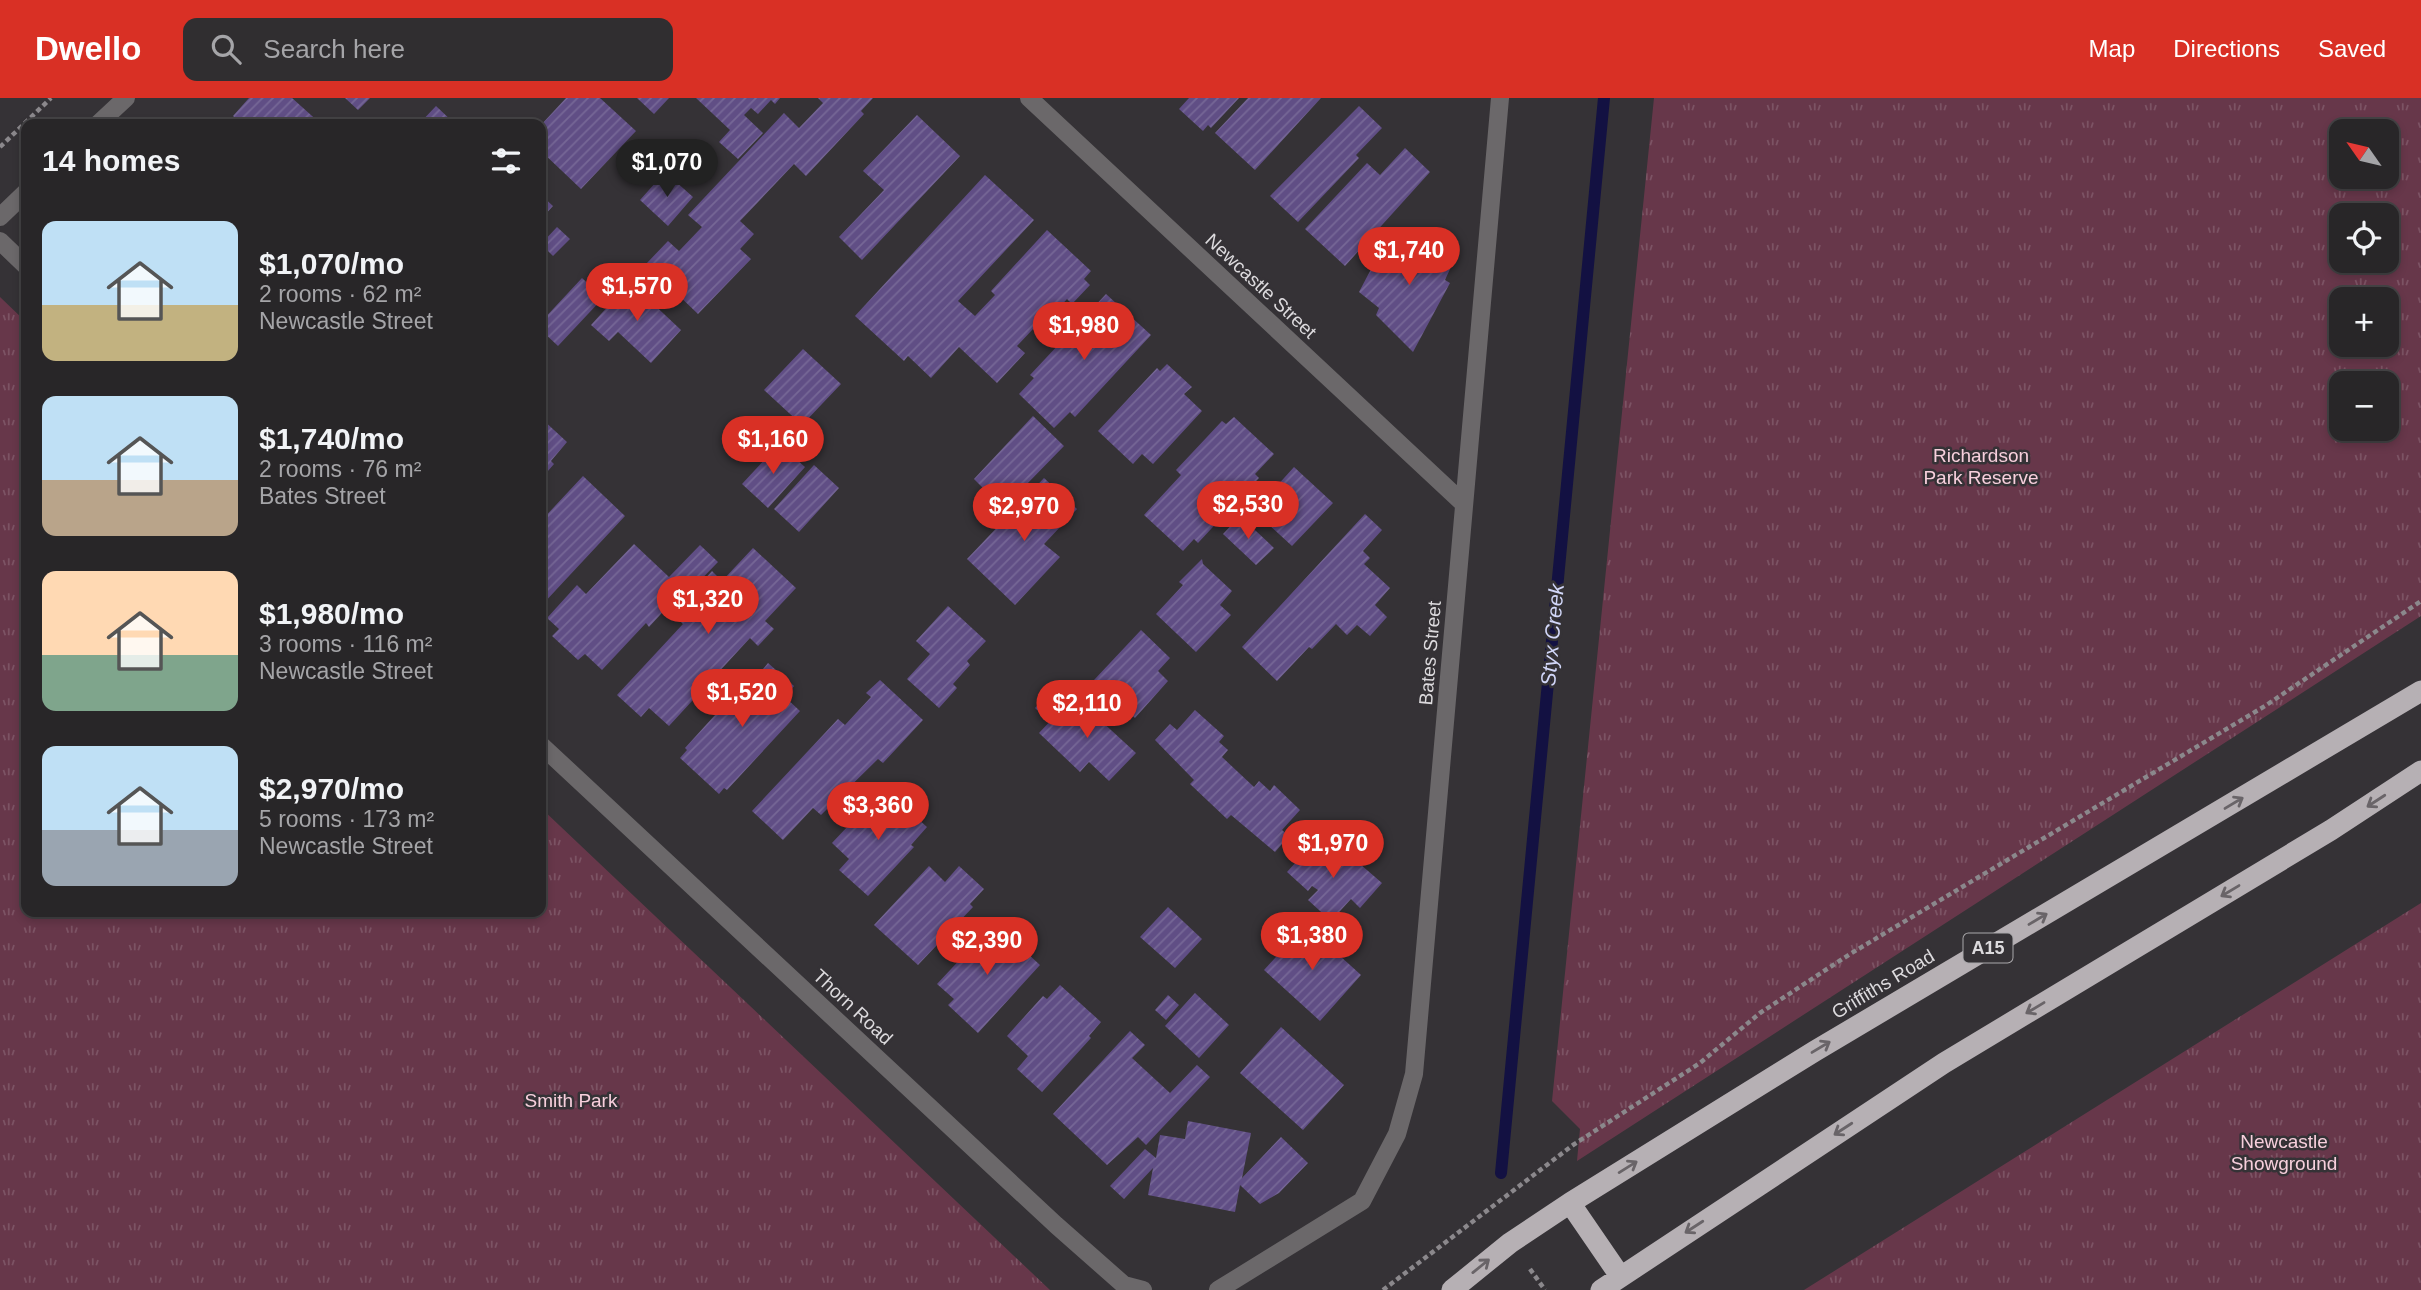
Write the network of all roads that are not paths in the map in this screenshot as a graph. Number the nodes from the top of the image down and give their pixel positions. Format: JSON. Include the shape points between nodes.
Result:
{"nodes":[{"id":1,"x":126,"y":98,"type":"edge"},
{"id":2,"x":1029,"y":98,"type":"edge"},
{"id":3,"x":1500,"y":98,"type":"edge"},
{"id":4,"x":103,"y":119,"type":"edge"},
{"id":5,"x":21,"y":197,"type":"edge"},
{"id":6,"x":0,"y":217,"type":"edge"},
{"id":7,"x":0,"y":241,"type":"edge"},
{"id":8,"x":21,"y":261,"type":"edge"},
{"id":9,"x":1464,"y":504,"type":"junction"},
{"id":10,"x":2421,"y":691,"type":"edge"},
{"id":11,"x":546,"y":750,"type":"edge"},
{"id":12,"x":2421,"y":772,"type":"edge"},
{"id":13,"x":1570,"y":1203,"type":"junction"},
{"id":14,"x":1620,"y":1276,"type":"junction"},
{"id":15,"x":1143,"y":1290,"type":"edge"},
{"id":16,"x":1218,"y":1290,"type":"edge"},
{"id":17,"x":1452,"y":1290,"type":"edge"},
{"id":18,"x":1601,"y":1290,"type":"edge"}],
"edges":[{"from":1,"to":4,"type":"street"},
{"from":2,"to":9,"type":"street","name":"Newcastle Street"},
{"from":3,"to":9,"type":"street","name":"Bates Street"},
{"from":5,"to":6,"type":"street"},
{"from":7,"to":8,"type":"street"},
{"from":9,"to":16,"type":"street","name":"Bates Street","via":[[1414,1074],[1397,1134],[1362,1201]]},
{"from":13,"to":10,"type":"highway","name":"Griffiths Road","number":"A15","one_way":true,"via":[[1815,1051]]},
{"from":11,"to":15,"type":"street","name":"Thorn Road","via":[[1056,1225],[1124,1285]]},
{"from":12,"to":14,"type":"highway","one_way":true,"via":[[1944,1063]]},
{"from":13,"to":14,"type":"highway"},
{"from":17,"to":13,"type":"highway","name":"Griffiths Road","number":"A15","one_way":true,"via":[[1510,1242]]},
{"from":14,"to":18,"type":"highway"}]}
